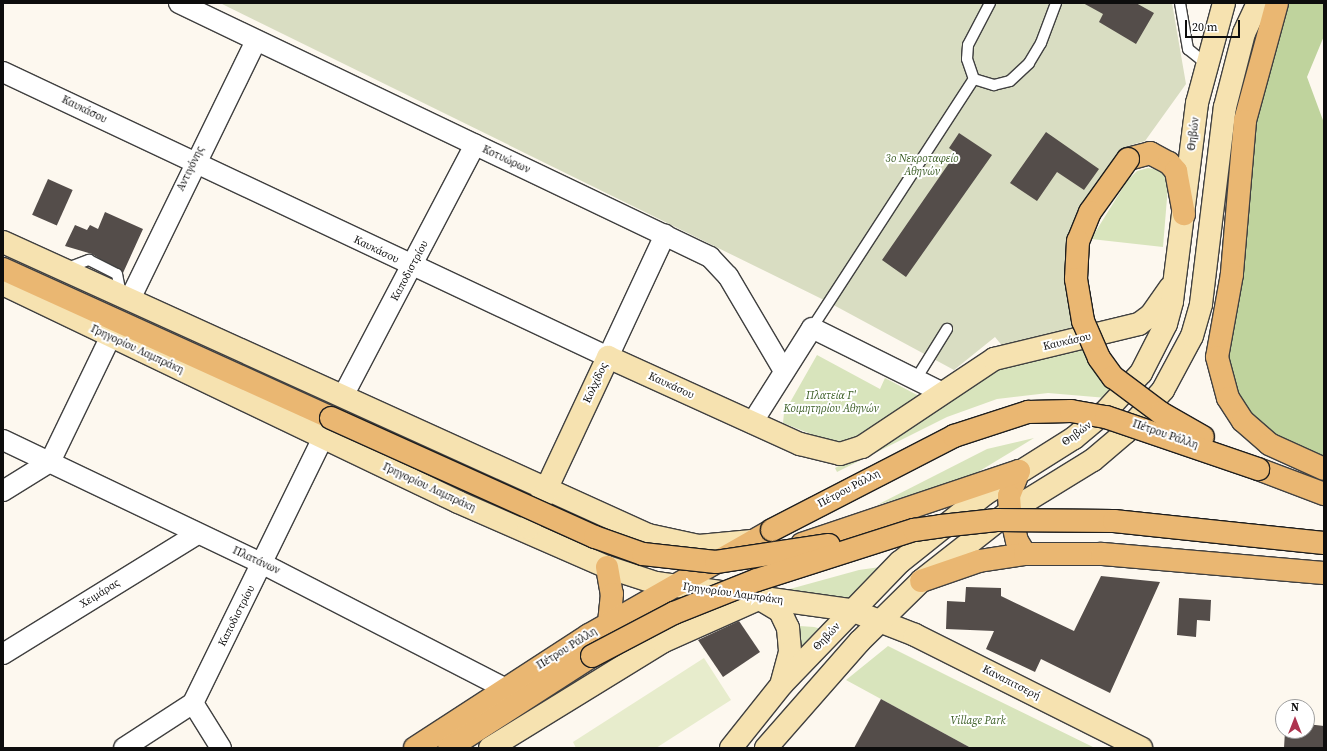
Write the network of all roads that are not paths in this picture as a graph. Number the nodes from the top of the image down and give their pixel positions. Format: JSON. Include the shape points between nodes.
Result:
{"nodes":[{"id":1,"x":179,"y":3,"type":"edge"},
{"id":2,"x":990,"y":3,"type":"edge"},
{"id":3,"x":1056,"y":3,"type":"edge"},
{"id":4,"x":1180,"y":3,"type":"edge"},
{"id":5,"x":1224,"y":3,"type":"edge"},
{"id":6,"x":1258,"y":3,"type":"edge"},
{"id":7,"x":1277,"y":3,"type":"edge"},
{"id":8,"x":256,"y":41,"type":"junction"},
{"id":9,"x":1205,"y":63,"type":"junction"},
{"id":10,"x":3,"y":72,"type":"edge"},
{"id":11,"x":974,"y":79,"type":"junction"},
{"id":12,"x":475,"y":145,"type":"junction"},
{"id":13,"x":194,"y":163,"type":"junction"},
{"id":14,"x":1184,"y":214,"type":"junction"},
{"id":15,"x":665,"y":235,"type":"junction"},
{"id":16,"x":3,"y":242,"type":"edge"},
{"id":17,"x":412,"y":267,"type":"junction"},
{"id":18,"x":3,"y":269,"type":"edge"},
{"id":19,"x":1177,"y":277,"type":"junction"},
{"id":20,"x":3,"y":284,"type":"edge"},
{"id":21,"x":126,"y":297,"type":"junction"},
{"id":22,"x":812,"y":328,"type":"junction"},
{"id":23,"x":946,"y":329,"type":"dead end"},
{"id":24,"x":110,"y":338,"type":"junction"},
{"id":25,"x":608,"y":357,"type":"junction"},
{"id":26,"x":784,"y":371,"type":"junction"},
{"id":27,"x":916,"y":380,"type":"junction"},
{"id":28,"x":943,"y":393,"type":"junction"},
{"id":29,"x":343,"y":396,"type":"junction"},
{"id":30,"x":752,"y":423,"type":"junction"},
{"id":31,"x":327,"y":428,"type":"junction"},
{"id":32,"x":3,"y":440,"type":"edge"},
{"id":33,"x":50,"y":462,"type":"junction"},
{"id":34,"x":1258,"y":469,"type":"junction"},
{"id":35,"x":1324,"y":469,"type":"edge"},
{"id":36,"x":1019,"y":471,"type":"junction"},
{"id":37,"x":546,"y":488,"type":"junction"},
{"id":38,"x":3,"y":491,"type":"edge"},
{"id":39,"x":1324,"y":494,"type":"edge"},
{"id":40,"x":1010,"y":512,"type":"junction"},
{"id":41,"x":914,"y":530,"type":"junction"},
{"id":42,"x":526,"y":532,"type":"junction"},
{"id":43,"x":197,"y":534,"type":"junction"},
{"id":44,"x":764,"y":535,"type":"junction"},
{"id":45,"x":1324,"y":543,"type":"edge"},
{"id":46,"x":1025,"y":554,"type":"junction"},
{"id":47,"x":263,"y":564,"type":"junction"},
{"id":48,"x":607,"y":567,"type":"junction"},
{"id":49,"x":1324,"y":573,"type":"edge"},
{"id":50,"x":921,"y":581,"type":"junction"},
{"id":51,"x":677,"y":586,"type":"junction"},
{"id":52,"x":759,"y":599,"type":"junction"},
{"id":53,"x":851,"y":610,"type":"junction"},
{"id":54,"x":879,"y":621,"type":"junction"},
{"id":55,"x":609,"y":623,"type":"junction"},
{"id":56,"x":3,"y":654,"type":"edge"},
{"id":57,"x":782,"y":684,"type":"junction"},
{"id":58,"x":506,"y":689,"type":"junction"},
{"id":59,"x":193,"y":703,"type":"junction"},
{"id":60,"x":124,"y":748,"type":"edge"},
{"id":61,"x":220,"y":748,"type":"edge"},
{"id":62,"x":415,"y":748,"type":"edge"},
{"id":63,"x":449,"y":748,"type":"edge"},
{"id":64,"x":490,"y":748,"type":"edge"},
{"id":65,"x":731,"y":748,"type":"edge"},
{"id":66,"x":766,"y":748,"type":"edge"},
{"id":67,"x":1141,"y":748,"type":"edge"}],
"edges":[{"from":1,"to":8,"type":"street","name":"Κοτυώρων"},
{"from":2,"to":11,"type":"lane","via":[[968,45],[968,69]]},
{"from":3,"to":11,"type":"lane","via":[[1041,43],[1016,77],[994,85]]},
{"from":4,"to":9,"type":"lane","via":[[1188,49]]},
{"from":5,"to":9,"type":"main road","name":"Θηβών"},
{"from":6,"to":40,"type":"main road","via":[[1233,71],[1201,304],[1179,364],[1163,390],[1126,432],[1093,460]]},
{"from":7,"to":35,"type":"main road","via":[[1245,121],[1232,274],[1217,357],[1228,398],[1243,421],[1269,444]]},
{"from":8,"to":12,"type":"street","name":"Κοτυώρων"},
{"from":8,"to":13,"type":"street","name":"Αντιγόνης"},
{"from":9,"to":14,"type":"main road","name":"Θηβών"},
{"from":10,"to":13,"type":"street","name":"Καυκάσου"},
{"from":11,"to":22,"type":"lane"},
{"from":12,"to":15,"type":"street","name":"Κοτυώρων"},
{"from":12,"to":17,"type":"street","name":"Καποδιστρίου"},
{"from":13,"to":17,"type":"street","name":"Καυκάσου"},
{"from":13,"to":21,"type":"street","name":"Αντιγόνης"},
{"from":14,"to":19,"type":"main road","name":"Θηβών"},
{"from":14,"to":34,"type":"main road","bridge":true,"via":[[1176,171],[1169,163],[1150,153],[1128,159],[1090,212],[1078,241],[1077,294],[1091,344],[1105,367],[1138,398]]},
{"from":15,"to":25,"type":"street","name":"Κολχίδος"},
{"from":15,"to":26,"type":"street","name":"Κοτυώρων","via":[[721,265]]},
{"from":16,"to":21,"type":"main road"},
{"from":17,"to":25,"type":"street","name":"Καυκάσου"},
{"from":17,"to":29,"type":"street","name":"Καποδιστρίου"},
{"from":18,"to":31,"type":"main road"},
{"from":19,"to":28,"type":"main road","name":"Καυκάσου","via":[[1145,321],[994,359]]},
{"from":19,"to":36,"type":"main road","name":"Θηβών","via":[[1166,324],[1141,373],[1105,412],[1074,438]]},
{"from":20,"to":24,"type":"main road","name":"Γρηγορίου Λαμπράκη"},
{"from":21,"to":29,"type":"main road"},
{"from":22,"to":26,"type":"street"},
{"from":22,"to":27,"type":"street"},
{"from":23,"to":27,"type":"lane"},
{"from":24,"to":31,"type":"main road","name":"Γρηγορίου Λαμπράκη"},
{"from":24,"to":33,"type":"street"},
{"from":25,"to":30,"type":"main road","name":"Καυκάσου"},
{"from":25,"to":37,"type":"main road","name":"Κολχίδος"},
{"from":26,"to":30,"type":"street"},
{"from":27,"to":28,"type":"street"},
{"from":28,"to":30,"type":"main road","name":"Καυκάσου","via":[[852,452],[814,449]]},
{"from":29,"to":37,"type":"main road"},
{"from":31,"to":41,"type":"main road","bridge":true,"via":[[595,537],[654,556],[703,562],[738,560]]},
{"from":31,"to":42,"type":"main road","name":"Γρηγορίου Λαμπράκη"},
{"from":31,"to":47,"type":"street","name":"Καποδιστρίου"},
{"from":32,"to":33,"type":"street","name":"Πλατάνων"},
{"from":33,"to":38,"type":"street"},
{"from":33,"to":43,"type":"street","name":"Πλατάνων"},
{"from":34,"to":39,"type":"main road","name":"Πέτρου Ράλλη"},
{"from":34,"to":44,"type":"main road","name":"Πέτρου Ράλλη","bridge":true,"via":[[1113,419],[1071,412],[1028,412],[954,436]]},
{"from":36,"to":40,"type":"main road","via":[[1009,496]]},
{"from":36,"to":51,"type":"main road"},
{"from":36,"to":53,"type":"main road","name":"Θηβών","via":[[938,529]]},
{"from":37,"to":42,"type":"main road","name":"Κολχίδος"},
{"from":37,"to":44,"type":"main road","via":[[648,535],[674,542],[727,546]]},
{"from":40,"to":46,"type":"main road","via":[[1017,541]]},
{"from":40,"to":50,"type":"main road"},
{"from":41,"to":45,"type":"main road","name":"Πέτρου Ράλλη","bridge":true,"via":[[997,520],[1076,520],[1168,525]]},
{"from":41,"to":63,"type":"main road","name":"Πέτρου Ράλλη","bridge":true,"via":[[757,580],[674,613],[592,656]]},
{"from":42,"to":48,"type":"main road","name":"Γρηγορίου Λαμπράκη"},
{"from":43,"to":47,"type":"street","name":"Πλατάνων"},
{"from":43,"to":56,"type":"street","name":"Χειμάρας"},
{"from":44,"to":51,"type":"main road","name":"Πέτρου Ράλλη"},
{"from":46,"to":49,"type":"main road","via":[[1102,554]]},
{"from":46,"to":50,"type":"main road","via":[[979,561]]},
{"from":47,"to":58,"type":"street","name":"Πλατάνων"},
{"from":47,"to":59,"type":"street","name":"Καποδιστρίου"},
{"from":48,"to":51,"type":"main road","name":"Γρηγορίου Λαμπράκη"},
{"from":48,"to":55,"type":"main road","via":[[611,590]]},
{"from":50,"to":54,"type":"main road"},
{"from":51,"to":52,"type":"main road","name":"Γρηγορίου Λαμπράκη"},
{"from":51,"to":55,"type":"main road","name":"Πέτρου Ράλλη"},
{"from":52,"to":53,"type":"main road","name":"Γρηγορίου Λαμπράκη"},
{"from":52,"to":57,"type":"main road","via":[[780,611],[788,628],[790,652]]},
{"from":52,"to":64,"type":"main road","via":[[662,642]]},
{"from":53,"to":54,"type":"main road","name":"Γρηγορίου Λαμπράκη"},
{"from":53,"to":57,"type":"main road","name":"Θηβών"},
{"from":54,"to":66,"type":"main road"},
{"from":54,"to":67,"type":"main road","name":"Καναπιτσερή"},
{"from":55,"to":58,"type":"main road","name":"Πέτρου Ράλλη"},
{"from":57,"to":65,"type":"main road","name":"Θηβών"},
{"from":58,"to":62,"type":"main road","name":"Πέτρου Ράλλη"},
{"from":59,"to":60,"type":"street"},
{"from":59,"to":61,"type":"street"}]}
